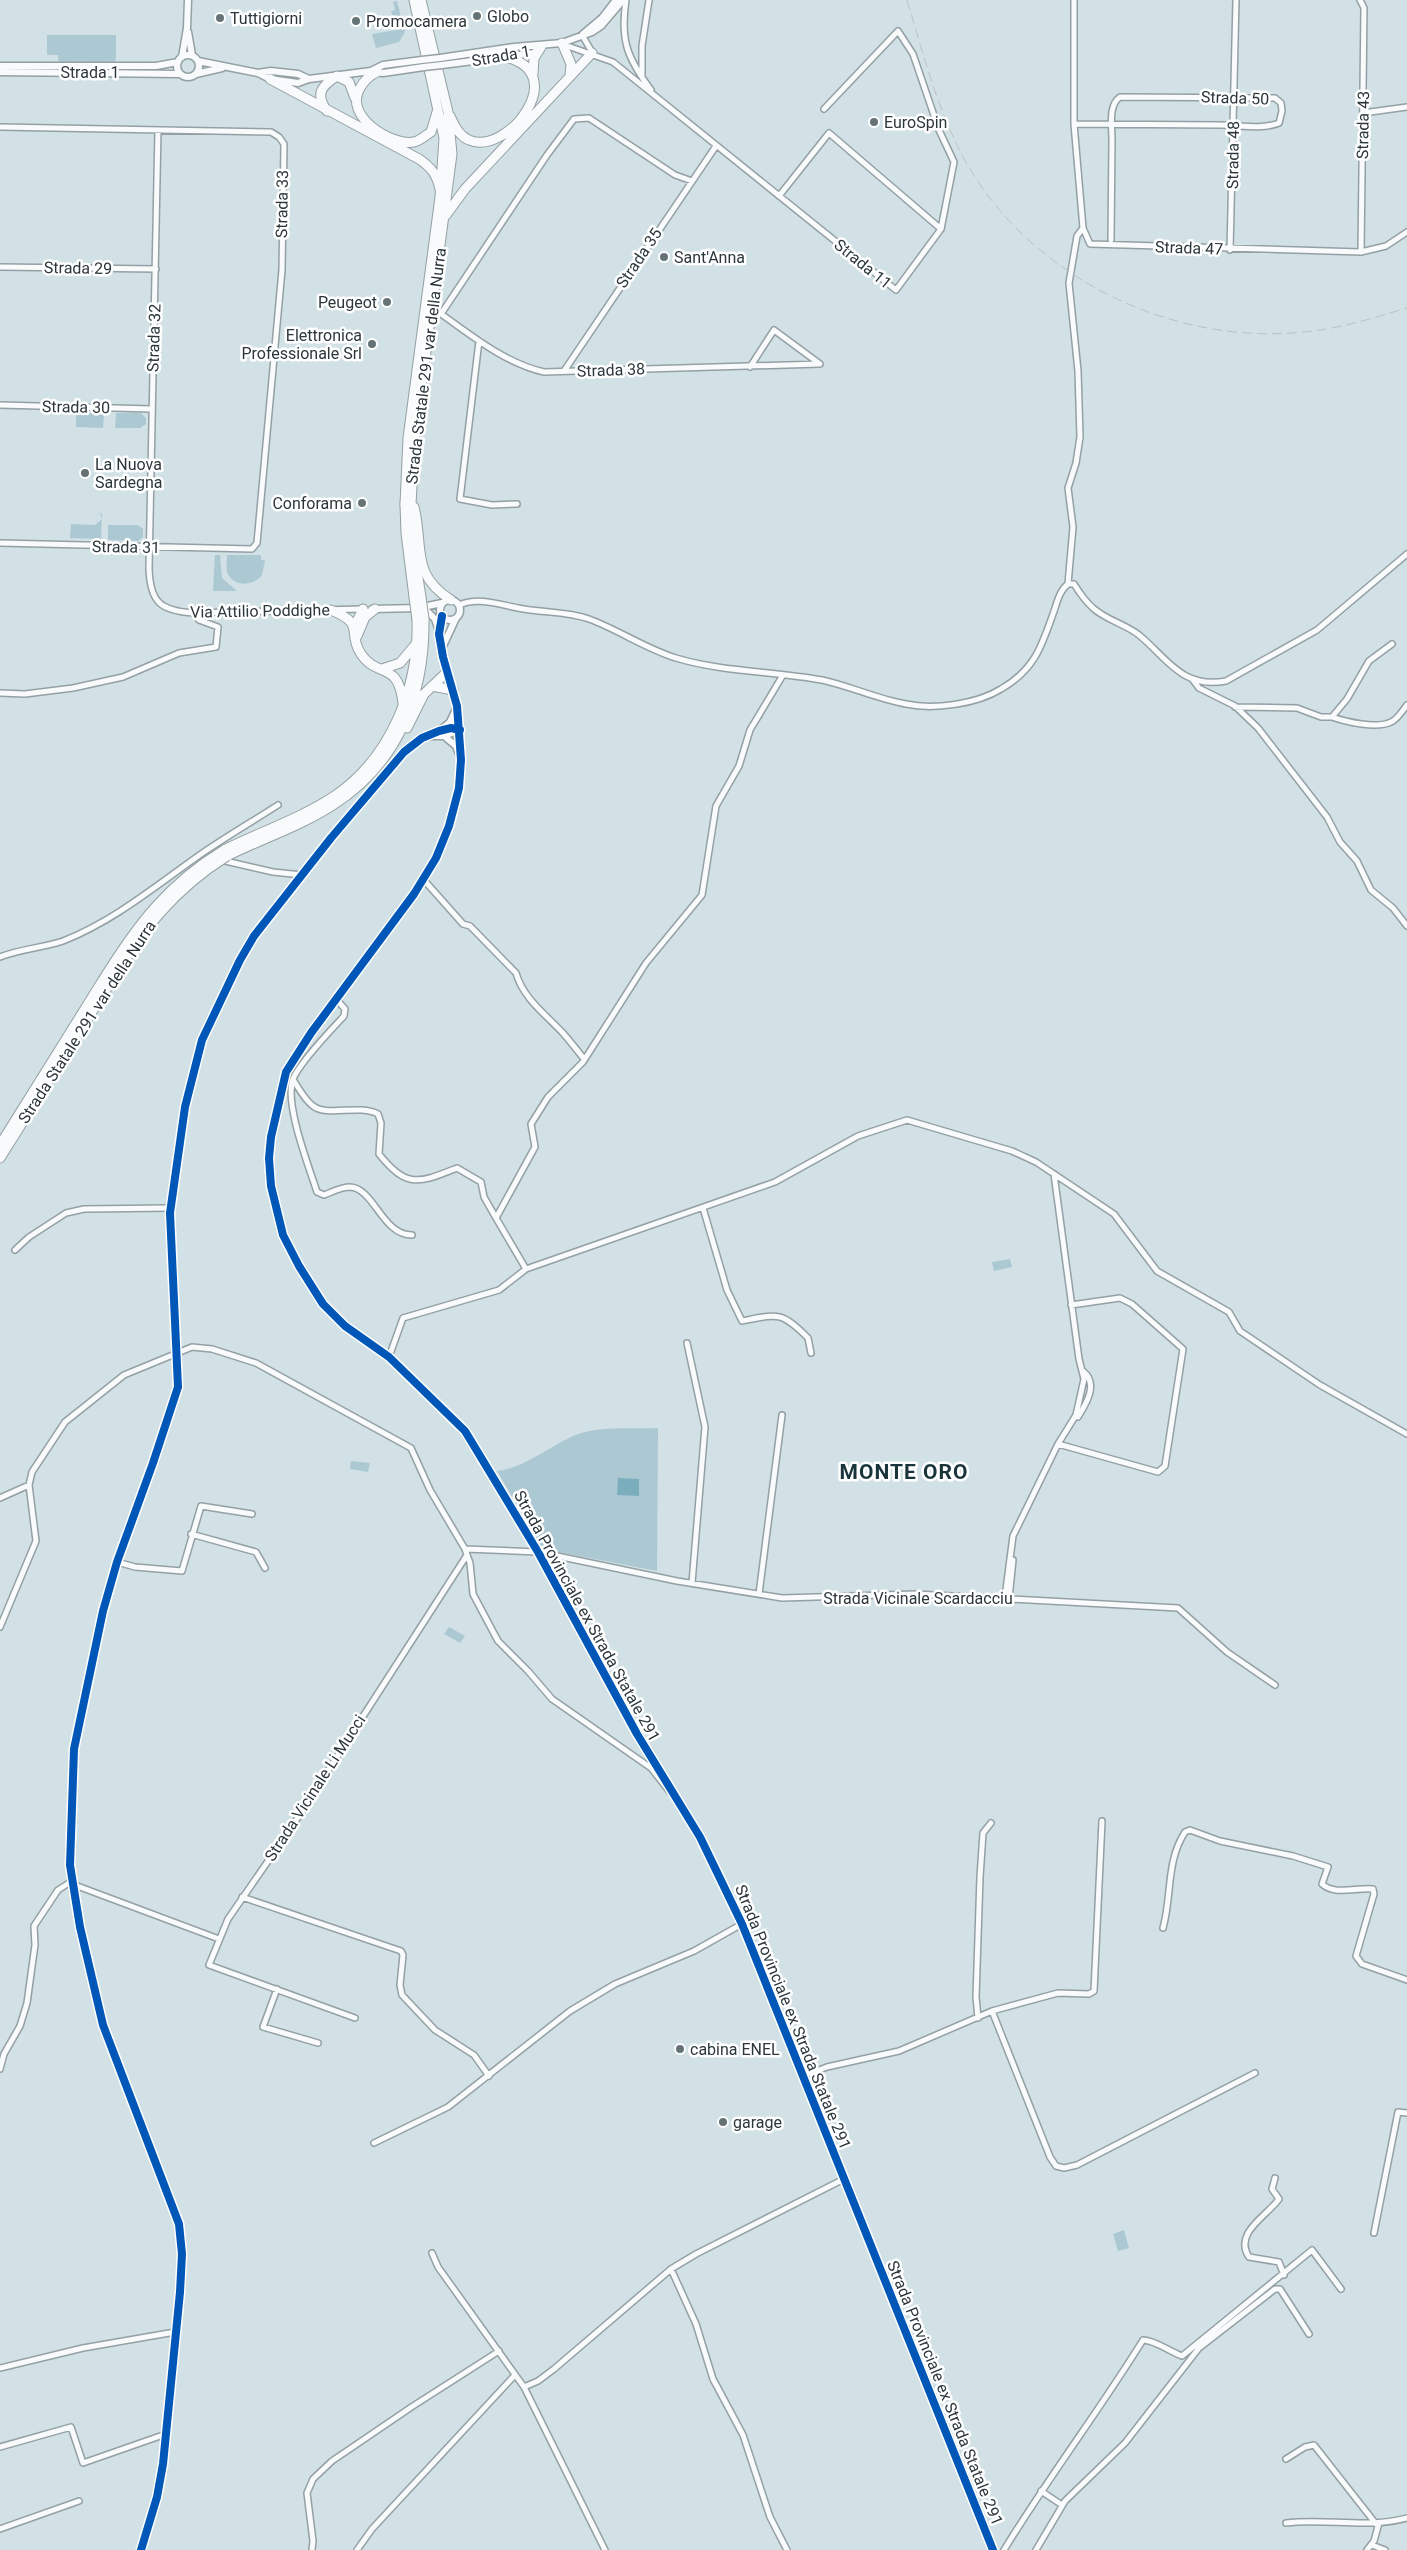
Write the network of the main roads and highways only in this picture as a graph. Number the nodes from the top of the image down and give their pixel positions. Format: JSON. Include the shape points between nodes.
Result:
{"nodes":[{"id":1,"x":414,"y":0,"type":"edge"},
{"id":2,"x":422,"y":0,"type":"edge"},
{"id":3,"x":562,"y":43,"type":"road end"},
{"id":4,"x":541,"y":47,"type":"road end"},
{"id":5,"x":592,"y":53,"type":"road end"},
{"id":6,"x":505,"y":57,"type":"road end"},
{"id":7,"x":374,"y":72,"type":"road end"},
{"id":8,"x":533,"y":74,"type":"junction"},
{"id":9,"x":570,"y":76,"type":"junction"},
{"id":10,"x":270,"y":79,"type":"road end"},
{"id":11,"x":356,"y":103,"type":"junction"},
{"id":12,"x":438,"y":107,"type":"junction"},
{"id":13,"x":328,"y":111,"type":"junction"},
{"id":14,"x":448,"y":112,"type":"junction"},
{"id":15,"x":440,"y":197,"type":"junction"},
{"id":16,"x":444,"y":217,"type":"junction"},
{"id":17,"x":409,"y":502,"type":"junction"},
{"id":18,"x":451,"y":602,"type":"road end"},
{"id":19,"x":362,"y":609,"type":"road end"},
{"id":20,"x":375,"y":609,"type":"road end"},
{"id":21,"x":331,"y":610,"type":"road end"},
{"id":22,"x":423,"y":617,"type":"junction"},
{"id":23,"x":354,"y":627,"type":"junction"},
{"id":24,"x":356,"y":638,"type":"junction"},
{"id":25,"x":418,"y":642,"type":"junction"},
{"id":26,"x":382,"y":669,"type":"junction"},
{"id":27,"x":447,"y":672,"type":"road end"},
{"id":28,"x":432,"y":686,"type":"junction"},
{"id":29,"x":453,"y":690,"type":"road end"},
{"id":30,"x":404,"y":706,"type":"junction"},
{"id":31,"x":396,"y":741,"type":"junction"},
{"id":32,"x":225,"y":853,"type":"junction"},
{"id":33,"x":106,"y":982,"type":"junction"},
{"id":34,"x":0,"y":1145,"type":"edge"},
{"id":35,"x":0,"y":1158,"type":"edge"}],
"edges":[{"from":1,"to":12,"type":"main road","name":"Strada Statale 291 var della Nurra"},
{"from":2,"to":14,"type":"main road","name":"Strada Statale 291 var della Nurra"},
{"from":3,"to":9,"type":"main road","via":[[571,64]]},
{"from":4,"to":8,"type":"main road","via":[[534,58]]},
{"from":5,"to":9,"type":"main road"},
{"from":6,"to":8,"type":"main road","via":[[518,60]]},
{"from":7,"to":11,"type":"main road","via":[[358,91]]},
{"from":8,"to":14,"type":"main road","via":[[535,84],[531,106],[494,141],[469,141],[462,136]]},
{"from":9,"to":16,"type":"main road","via":[[465,189]]},
{"from":10,"to":13,"type":"main road"},
{"from":11,"to":12,"type":"main road","via":[[365,122],[402,141],[415,142],[431,132]]},
{"from":11,"to":13,"type":"main road","via":[[353,88],[337,76],[324,84],[321,90],[321,98]]},
{"from":12,"to":15,"type":"main road","name":"Strada Statale 291 var della Nurra","via":[[444,138]]},
{"from":13,"to":15,"type":"main road","via":[[429,166],[436,175]]},
{"from":14,"to":16,"type":"main road","name":"Strada Statale 291 var della Nurra","via":[[452,154]]},
{"from":15,"to":17,"type":"main road","name":"Strada Statale 291 var della Nurra","via":[[408,438]]},
{"from":16,"to":17,"type":"main road","name":"Strada Statale 291 var della Nurra","via":[[436,313],[415,435]]},
{"from":17,"to":18,"type":"main road","via":[[423,570],[430,582]]},
{"from":17,"to":22,"type":"main road","name":"Strada Statale 291 var della Nurra","bridge":true,"via":[[406,533]]},
{"from":19,"to":23,"type":"main road"},
{"from":20,"to":24,"type":"main road","via":[[365,617]]},
{"from":21,"to":23,"type":"main road","via":[[349,619]]},
{"from":22,"to":25,"type":"main road","name":"Strada Statale 291 var della Nurra"},
{"from":22,"to":31,"type":"main road","name":"Strada Statale 291 var della Nurra","via":[[420,682]]},
{"from":23,"to":24,"type":"main road"},
{"from":24,"to":26,"type":"main road","via":[[361,654],[369,663]]},
{"from":25,"to":26,"type":"main road","via":[[400,663]]},
{"from":25,"to":30,"type":"main road","name":"Strada Statale 291 var della Nurra"},
{"from":26,"to":30,"type":"main road","via":[[398,680]]},
{"from":27,"to":28,"type":"main road"},
{"from":28,"to":29,"type":"main road"},
{"from":28,"to":31,"type":"main road"},
{"from":30,"to":32,"type":"main road","name":"Strada Statale 291 var della Nurra","via":[[382,746],[356,779],[321,804]]},
{"from":31,"to":32,"type":"main road","name":"Strada Statale 291 var della Nurra","via":[[365,778],[333,805]]},
{"from":32,"to":33,"type":"main road","name":"Strada Statale 291 var della Nurra","bridge":true,"via":[[168,902]]},
{"from":33,"to":34,"type":"main road","name":"Strada Statale 291 var della Nurra"},
{"from":33,"to":35,"type":"main road","name":"Strada Statale 291 var della Nurra"}]}
